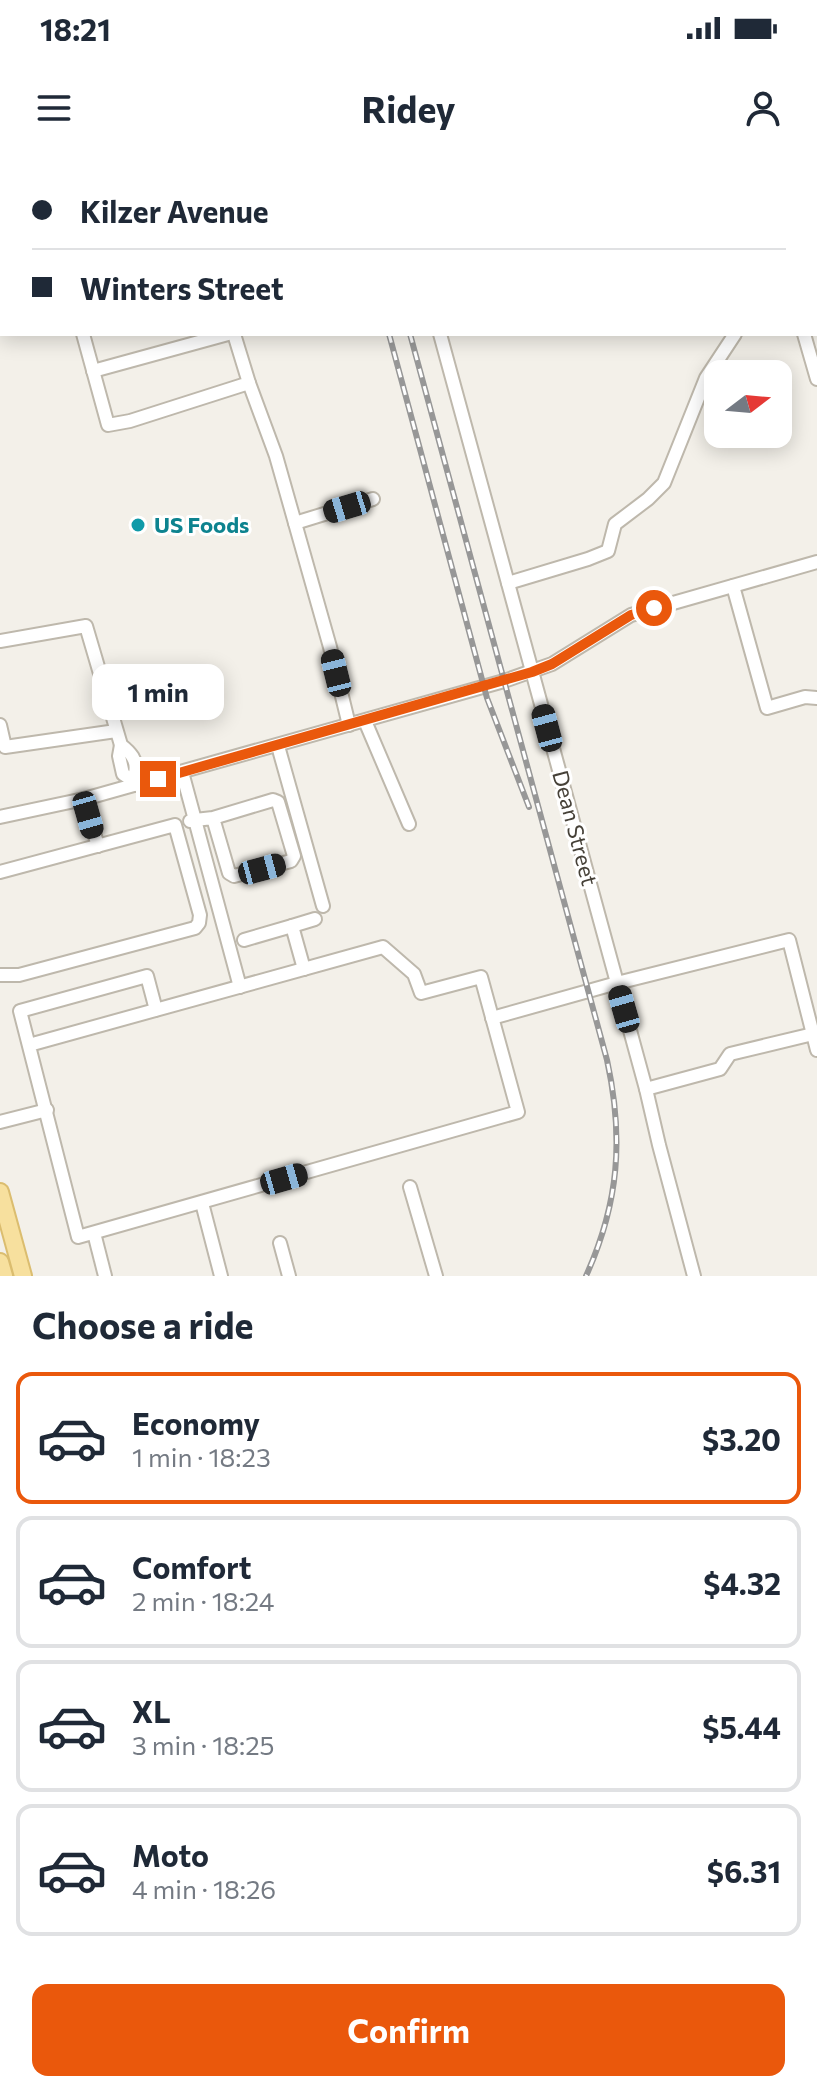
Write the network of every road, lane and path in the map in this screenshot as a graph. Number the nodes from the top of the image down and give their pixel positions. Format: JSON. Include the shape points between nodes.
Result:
{"nodes":[{"id":1,"x":84,"y":336,"type":"edge"},
{"id":2,"x":221,"y":336,"type":"edge"},
{"id":3,"x":235,"y":336,"type":"edge"},
{"id":4,"x":440,"y":336,"type":"edge"},
{"id":5,"x":734,"y":336,"type":"edge"},
{"id":6,"x":805,"y":336,"type":"edge"},
{"id":7,"x":93,"y":371,"type":"junction"},
{"id":8,"x":817,"y":379,"type":"edge"},
{"id":9,"x":249,"y":383,"type":"junction"},
{"id":10,"x":373,"y":499,"type":"dead end"},
{"id":11,"x":295,"y":523,"type":"junction"},
{"id":12,"x":817,"y":562,"type":"edge"},
{"id":13,"x":508,"y":583,"type":"junction"},
{"id":14,"x":733,"y":586,"type":"junction"},
{"id":15,"x":0,"y":641,"type":"edge"},
{"id":16,"x":532,"y":672,"type":"junction"},
{"id":17,"x":817,"y":698,"type":"edge"},
{"id":18,"x":365,"y":721,"type":"junction"},
{"id":19,"x":0,"y":725,"type":"edge"},
{"id":20,"x":349,"y":725,"type":"junction"},
{"id":21,"x":116,"y":731,"type":"junction"},
{"id":22,"x":278,"y":746,"type":"junction"},
{"id":23,"x":182,"y":772,"type":"junction"},
{"id":24,"x":133,"y":782,"type":"junction"},
{"id":25,"x":84,"y":799,"type":"junction"},
{"id":26,"x":0,"y":817,"type":"edge"},
{"id":27,"x":213,"y":818,"type":"junction"},
{"id":28,"x":195,"y":820,"type":"junction"},
{"id":29,"x":409,"y":824,"type":"dead end"},
{"id":30,"x":175,"y":825,"type":"junction"},
{"id":31,"x":98,"y":846,"type":"junction"},
{"id":32,"x":0,"y":872,"type":"edge"},
{"id":33,"x":323,"y":906,"type":"dead end"},
{"id":34,"x":315,"y":919,"type":"dead end"},
{"id":35,"x":292,"y":926,"type":"junction"},
{"id":36,"x":244,"y":940,"type":"dead end"},
{"id":37,"x":304,"y":969,"type":"junction"},
{"id":38,"x":0,"y":975,"type":"edge"},
{"id":39,"x":617,"y":983,"type":"junction"},
{"id":40,"x":240,"y":987,"type":"junction"},
{"id":41,"x":156,"y":1010,"type":"junction"},
{"id":42,"x":492,"y":1018,"type":"junction"},
{"id":43,"x":813,"y":1034,"type":"junction"},
{"id":44,"x":29,"y":1045,"type":"junction"},
{"id":45,"x":817,"y":1050,"type":"edge"},
{"id":46,"x":646,"y":1089,"type":"junction"},
{"id":47,"x":47,"y":1110,"type":"junction"},
{"id":48,"x":0,"y":1122,"type":"edge"},
{"id":49,"x":410,"y":1187,"type":"dead end"},
{"id":50,"x":0,"y":1192,"type":"edge"},
{"id":51,"x":202,"y":1203,"type":"junction"},
{"id":52,"x":94,"y":1233,"type":"junction"},
{"id":53,"x":280,"y":1243,"type":"dead end"},
{"id":54,"x":0,"y":1262,"type":"edge"},
{"id":55,"x":689,"y":1275,"type":"edge"},
{"id":56,"x":4,"y":1276,"type":"edge"},
{"id":57,"x":23,"y":1276,"type":"edge"},
{"id":58,"x":105,"y":1276,"type":"edge"},
{"id":59,"x":221,"y":1276,"type":"edge"},
{"id":60,"x":289,"y":1276,"type":"edge"},
{"id":61,"x":436,"y":1276,"type":"edge"}],
"edges":[{"from":1,"to":7,"type":"street"},
{"from":2,"to":7,"type":"street"},
{"from":3,"to":9,"type":"street"},
{"from":4,"to":13,"type":"street","name":"Dean Street"},
{"from":5,"to":13,"type":"street","via":[[706,378],[664,483],[615,524],[608,551]]},
{"from":6,"to":8,"type":"street"},
{"from":7,"to":9,"type":"street","via":[[108,425]]},
{"from":9,"to":11,"type":"street"},
{"from":10,"to":11,"type":"street"},
{"from":11,"to":20,"type":"street"},
{"from":12,"to":14,"type":"street"},
{"from":13,"to":16,"type":"street","name":"Dean Street"},
{"from":14,"to":16,"type":"street","via":[[631,615]]},
{"from":14,"to":17,"type":"street","via":[[767,708]]},
{"from":15,"to":21,"type":"street","via":[[86,626]]},
{"from":16,"to":18,"type":"street"},
{"from":16,"to":39,"type":"street","name":"Dean Street"},
{"from":18,"to":20,"type":"street"},
{"from":18,"to":29,"type":"street"},
{"from":19,"to":21,"type":"street","via":[[5,747]]},
{"from":20,"to":22,"type":"street"},
{"from":21,"to":24,"type":"street","via":[[123,774]]},
{"from":22,"to":23,"type":"street"},
{"from":22,"to":33,"type":"street"},
{"from":23,"to":24,"type":"street"},
{"from":23,"to":28,"type":"street"},
{"from":24,"to":25,"type":"street"},
{"from":25,"to":26,"type":"street"},
{"from":25,"to":31,"type":"street"},
{"from":27,"to":27,"type":"street","via":[[278,802],[294,856],[234,876]]},
{"from":27,"to":28,"type":"street"},
{"from":28,"to":30,"type":"street"},
{"from":28,"to":40,"type":"street"},
{"from":30,"to":31,"type":"street"},
{"from":30,"to":38,"type":"street","via":[[200,915],[195,928],[19,975]]},
{"from":31,"to":32,"type":"street"},
{"from":34,"to":35,"type":"street"},
{"from":35,"to":36,"type":"street"},
{"from":35,"to":37,"type":"street"},
{"from":37,"to":40,"type":"street"},
{"from":37,"to":42,"type":"street","via":[[383,947],[414,974],[421,993],[481,977]]},
{"from":39,"to":42,"type":"street"},
{"from":39,"to":43,"type":"street","via":[[789,940]]},
{"from":39,"to":46,"type":"street","name":"Dean Street"},
{"from":40,"to":41,"type":"street"},
{"from":41,"to":44,"type":"street"},
{"from":41,"to":44,"type":"street","via":[[147,976],[133,979],[20,1011]]},
{"from":42,"to":51,"type":"street","via":[[518,1112]]},
{"from":43,"to":45,"type":"street"},
{"from":43,"to":46,"type":"street","via":[[730,1054],[720,1069]]},
{"from":44,"to":47,"type":"street"},
{"from":46,"to":55,"type":"street","name":"Dean Street"},
{"from":47,"to":48,"type":"street"},
{"from":47,"to":52,"type":"street","via":[[78,1237]]},
{"from":49,"to":61,"type":"street"},
{"from":50,"to":57,"type":"main road"},
{"from":51,"to":52,"type":"street"},
{"from":51,"to":59,"type":"street"},
{"from":52,"to":58,"type":"street"},
{"from":53,"to":60,"type":"street"},
{"from":54,"to":56,"type":"main road"}]}
